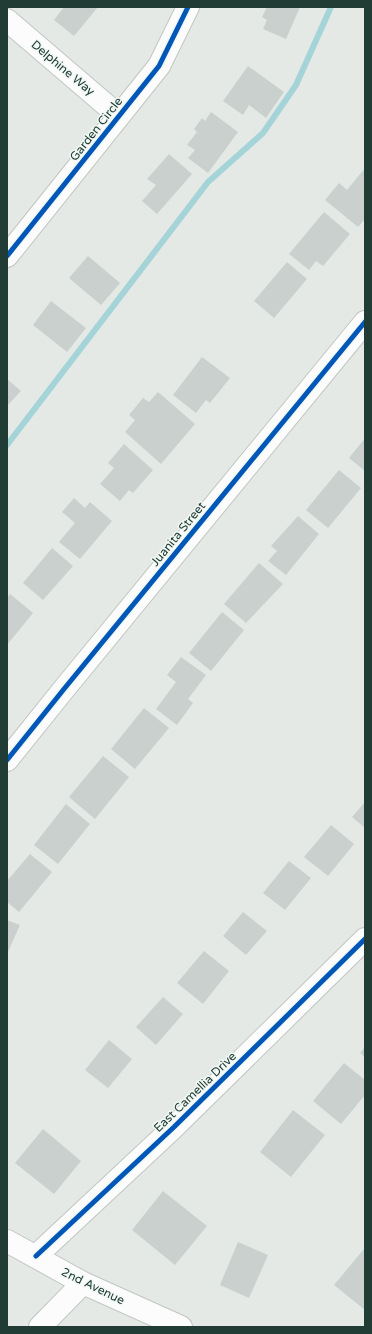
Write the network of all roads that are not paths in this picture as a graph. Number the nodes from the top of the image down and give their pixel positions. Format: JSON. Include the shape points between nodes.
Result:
{"nodes":[{"id":1,"x":188,"y":7,"type":"edge"},
{"id":2,"x":7,"y":20,"type":"edge"},
{"id":3,"x":120,"y":116,"type":"junction"},
{"id":4,"x":7,"y":256,"type":"edge"},
{"id":5,"x":365,"y":322,"type":"edge"},
{"id":6,"x":7,"y":760,"type":"edge"},
{"id":7,"x":365,"y":939,"type":"edge"},
{"id":8,"x":7,"y":1241,"type":"edge"},
{"id":9,"x":36,"y":1256,"type":"junction"},
{"id":10,"x":83,"y":1283,"type":"junction"},
{"id":11,"x":40,"y":1327,"type":"edge"},
{"id":12,"x":181,"y":1327,"type":"edge"}],
"edges":[{"from":1,"to":3,"type":"street","name":"Garden Circle","via":[[159,66]]},
{"from":2,"to":3,"type":"street","name":"Delphine Way"},
{"from":3,"to":4,"type":"street","name":"Garden Circle"},
{"from":5,"to":6,"type":"street","name":"Juanita Street"},
{"from":7,"to":9,"type":"street","name":"East Camellia Drive","via":[[174,1127]]},
{"from":8,"to":9,"type":"street","name":"2nd Avenue"},
{"from":9,"to":10,"type":"street","name":"2nd Avenue"},
{"from":10,"to":11,"type":"street"},
{"from":10,"to":12,"type":"street","name":"2nd Avenue"}]}
